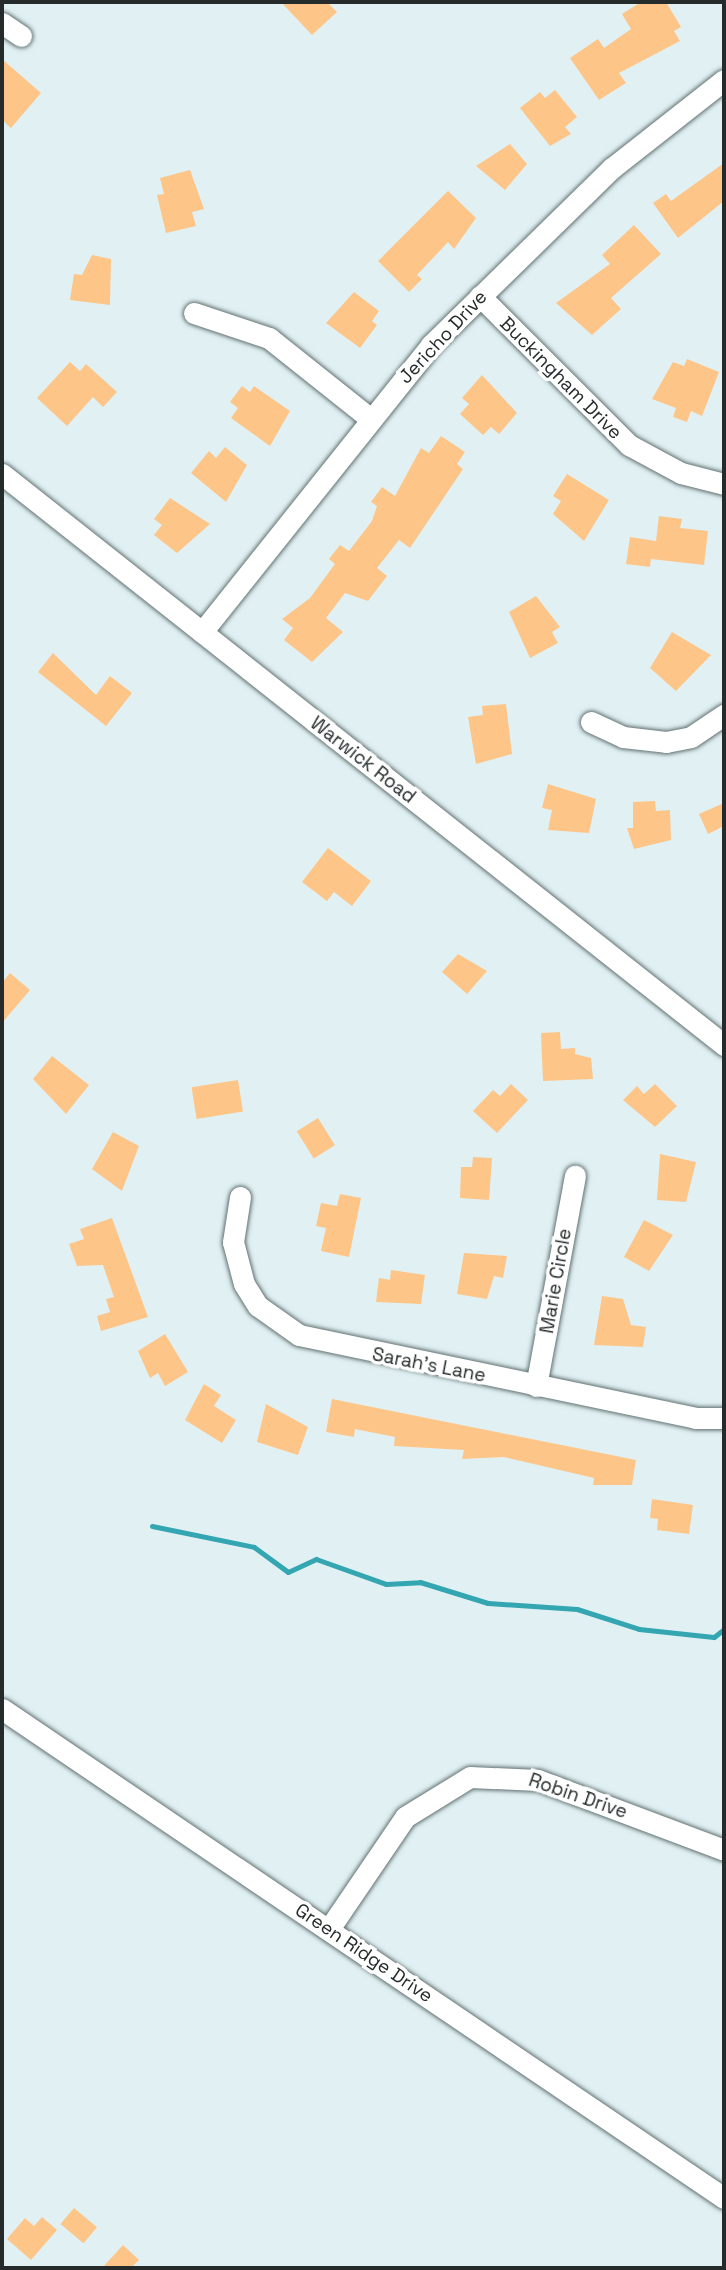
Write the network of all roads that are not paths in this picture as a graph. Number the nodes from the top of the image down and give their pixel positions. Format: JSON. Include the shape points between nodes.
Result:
{"nodes":[{"id":1,"x":2,"y":23,"type":"edge"},
{"id":2,"x":21,"y":36,"type":"dead end"},
{"id":3,"x":724,"y":80,"type":"edge"},
{"id":4,"x":480,"y":296,"type":"junction"},
{"id":5,"x":194,"y":313,"type":"dead end"},
{"id":6,"x":371,"y":419,"type":"junction"},
{"id":7,"x":2,"y":474,"type":"edge"},
{"id":8,"x":724,"y":484,"type":"edge"},
{"id":9,"x":202,"y":632,"type":"junction"},
{"id":10,"x":724,"y":715,"type":"edge"},
{"id":11,"x":591,"y":722,"type":"dead end"},
{"id":12,"x":724,"y":1045,"type":"edge"},
{"id":13,"x":575,"y":1176,"type":"dead end"},
{"id":14,"x":240,"y":1197,"type":"dead end"},
{"id":15,"x":536,"y":1386,"type":"junction"},
{"id":16,"x":724,"y":1418,"type":"edge"},
{"id":17,"x":2,"y":1709,"type":"edge"},
{"id":18,"x":724,"y":1850,"type":"edge"},
{"id":19,"x":330,"y":1929,"type":"junction"},
{"id":20,"x":724,"y":2198,"type":"edge"}],
"edges":[{"from":1,"to":2,"type":"street"},
{"from":3,"to":4,"type":"street","name":"Jericho Drive","via":[[612,168]]},
{"from":4,"to":6,"type":"street","name":"Jericho Drive"},
{"from":4,"to":8,"type":"street","name":"Buckingham Drive","via":[[629,445],[681,473]]},
{"from":5,"to":6,"type":"street","via":[[269,338]]},
{"from":6,"to":9,"type":"street","name":"Jericho Drive"},
{"from":7,"to":9,"type":"street","name":"Warwick Road"},
{"from":9,"to":12,"type":"street","name":"Warwick Road"},
{"from":10,"to":11,"type":"street","via":[[691,737],[666,742],[623,737]]},
{"from":13,"to":15,"type":"street","name":"Marie Circle"},
{"from":14,"to":15,"type":"street","name":"Sarah's Lane","via":[[235,1259],[247,1292],[277,1323],[322,1342]]},
{"from":15,"to":16,"type":"street","name":"Sarah's Lane","via":[[695,1418]]},
{"from":17,"to":19,"type":"street","name":"Green Ridge Drive"},
{"from":18,"to":19,"type":"street","name":"Robin Drive","via":[[538,1780],[470,1777],[405,1817]]},
{"from":19,"to":20,"type":"street","name":"Green Ridge Drive"}]}
